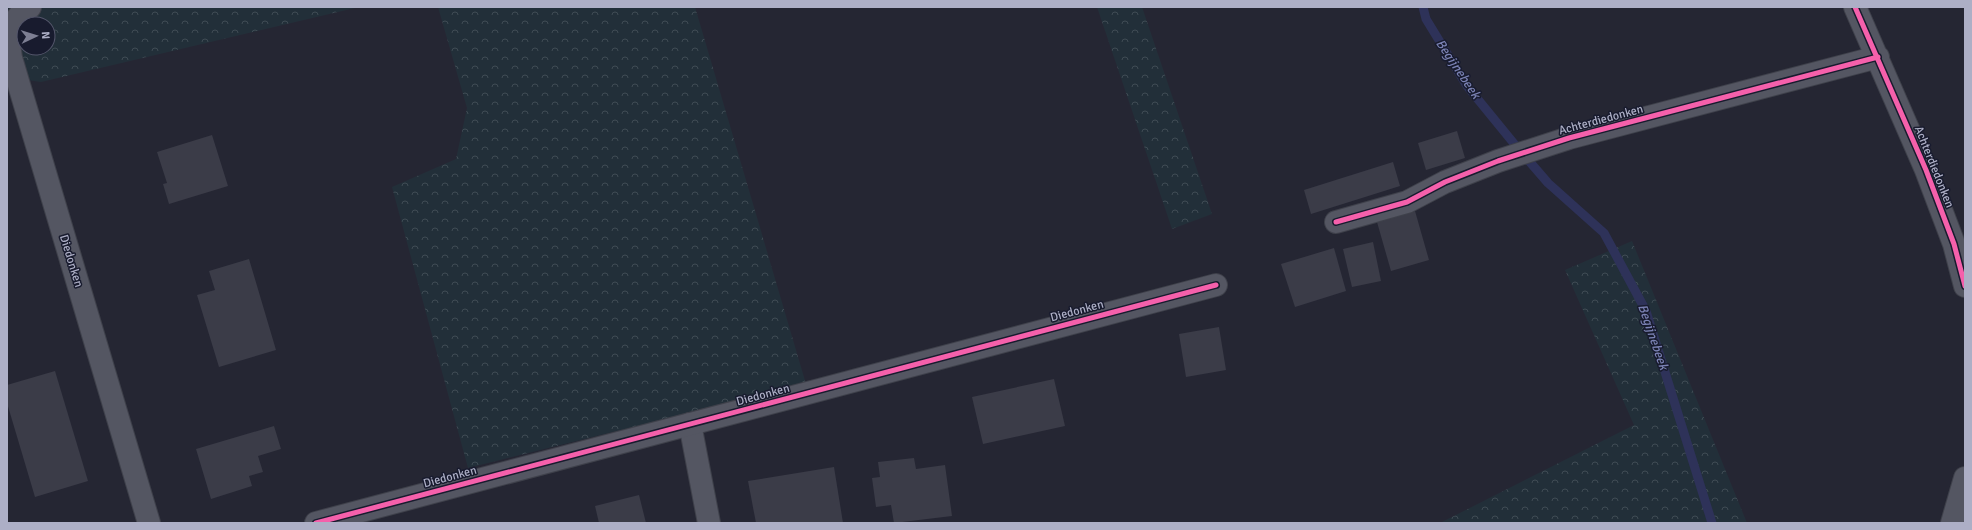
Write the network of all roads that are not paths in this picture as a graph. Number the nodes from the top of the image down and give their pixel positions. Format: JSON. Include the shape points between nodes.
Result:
{"nodes":[{"id":1,"x":30,"y":7,"type":"edge"},
{"id":2,"x":1855,"y":7,"type":"edge"},
{"id":3,"x":1878,"y":58,"type":"junction"},
{"id":4,"x":1336,"y":222,"type":"dead end"},
{"id":5,"x":1216,"y":285,"type":"dead end"},
{"id":6,"x":1965,"y":286,"type":"edge"},
{"id":7,"x":690,"y":424,"type":"junction"},
{"id":8,"x":1965,"y":478,"type":"edge"},
{"id":9,"x":149,"y":523,"type":"edge"},
{"id":10,"x":316,"y":523,"type":"edge"},
{"id":11,"x":709,"y":523,"type":"edge"},
{"id":12,"x":1952,"y":523,"type":"edge"}],
"edges":[{"from":1,"to":9,"type":"street","name":"Diedonken","via":[[23,11],[7,30],[11,58]]},
{"from":2,"to":3,"type":"street","name":"Achterdiedonken"},
{"from":3,"to":4,"type":"street","name":"Achterdiedonken","via":[[1569,138],[1498,161],[1445,182],[1407,202]]},
{"from":3,"to":6,"type":"street","name":"Achterdiedonken","via":[[1926,170],[1954,244]]},
{"from":5,"to":7,"type":"street","name":"Diedonken"},
{"from":7,"to":10,"type":"street","name":"Diedonken"},
{"from":7,"to":11,"type":"street"},
{"from":8,"to":12,"type":"street"}]}
